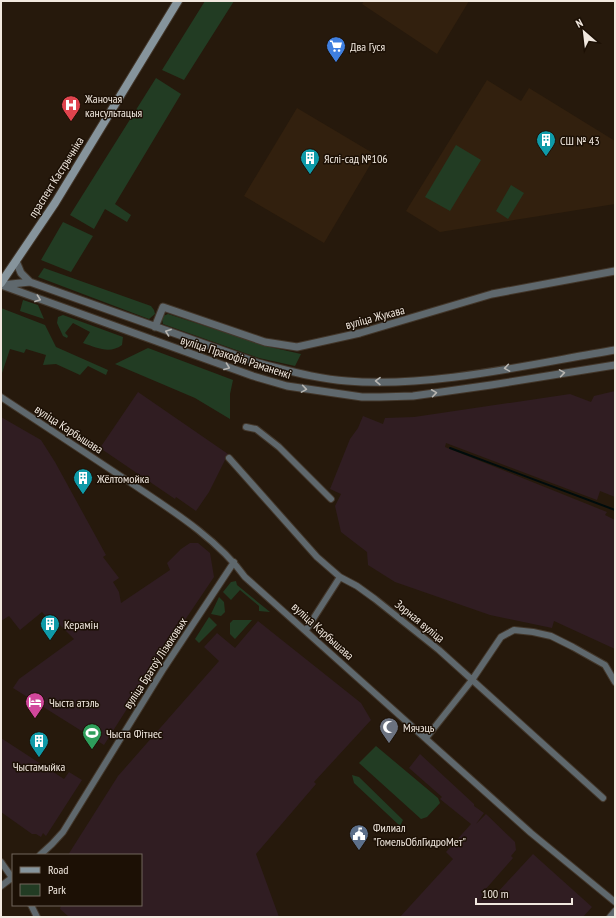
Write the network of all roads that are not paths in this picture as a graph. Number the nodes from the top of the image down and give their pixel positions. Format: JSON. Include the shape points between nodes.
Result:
{"nodes":[{"id":1,"x":178,"y":1,"type":"edge"},
{"id":2,"x":16,"y":261,"type":"junction"},
{"id":3,"x":615,"y":272,"type":"edge"},
{"id":4,"x":30,"y":282,"type":"junction"},
{"id":5,"x":1,"y":284,"type":"edge"},
{"id":6,"x":155,"y":327,"type":"junction"},
{"id":7,"x":188,"y":339,"type":"junction"},
{"id":8,"x":615,"y":350,"type":"edge"},
{"id":9,"x":183,"y":351,"type":"junction"},
{"id":10,"x":615,"y":365,"type":"edge"},
{"id":11,"x":291,"y":372,"type":"junction"},
{"id":12,"x":287,"y":386,"type":"junction"},
{"id":13,"x":1,"y":397,"type":"edge"},
{"id":14,"x":246,"y":427,"type":"dead end"},
{"id":15,"x":229,"y":458,"type":"dead end"},
{"id":16,"x":331,"y":499,"type":"dead end"},
{"id":17,"x":234,"y":562,"type":"junction"},
{"id":18,"x":340,"y":577,"type":"junction"},
{"id":19,"x":306,"y":630,"type":"junction"},
{"id":20,"x":472,"y":680,"type":"junction"},
{"id":21,"x":615,"y":682,"type":"edge"},
{"id":22,"x":426,"y":738,"type":"junction"},
{"id":23,"x":603,"y":798,"type":"dead end"},
{"id":24,"x":41,"y":854,"type":"edge"},
{"id":25,"x":1,"y":862,"type":"edge"},
{"id":26,"x":12,"y":877,"type":"edge"},
{"id":27,"x":12,"y":879,"type":"edge"},
{"id":28,"x":1,"y":886,"type":"edge"},
{"id":29,"x":615,"y":902,"type":"edge"},
{"id":30,"x":32,"y":906,"type":"edge"},
{"id":31,"x":615,"y":910,"type":"edge"},
{"id":32,"x":37,"y":917,"type":"edge"},
{"id":33,"x":610,"y":917,"type":"edge"}],
"edges":[{"from":1,"to":2,"type":"main road","name":"праспект Кастрычніка"},
{"from":2,"to":4,"type":"street","via":[[21,273]]},
{"from":2,"to":5,"type":"main road","name":"праспект Кастрычніка"},
{"from":3,"to":6,"type":"street","name":"вуліца Жукава","via":[[492,294],[360,332],[297,347],[265,342],[163,307]]},
{"from":4,"to":5,"type":"street","name":"вуліца Пракофія Раманенкі"},
{"from":4,"to":6,"type":"street","name":"вуліца Пракофія Раманенкі"},
{"from":5,"to":9,"type":"street","name":"вуліца Пракофія Раманенкі","one_way":true},
{"from":7,"to":6,"type":"street","name":"вуліца Пракофія Раманенкі","one_way":true},
{"from":7,"to":9,"type":"street","via":[[190,347]]},
{"from":7,"to":11,"type":"street","name":"вуліца Пракофія Раманенкі"},
{"from":8,"to":11,"type":"street","name":"вуліца Пракофія Раманенкі","one_way":true,"via":[[447,377],[396,382],[347,381]]},
{"from":9,"to":12,"type":"street","name":"вуліца Пракофія Раманенкі","one_way":true},
{"from":12,"to":10,"type":"street","name":"вуліца Пракофія Раманенкі","one_way":true,"via":[[362,397],[413,396]]},
{"from":11,"to":12,"type":"street","via":[[282,377],[282,382]]},
{"from":13,"to":17,"type":"street","name":"вуліца Карбышава","via":[[177,514]]},
{"from":14,"to":16,"type":"street","via":[[256,429],[279,447]]},
{"from":15,"to":18,"type":"street","name":"Зорная вуліца","via":[[317,557]]},
{"from":17,"to":19,"type":"street","name":"вуліца Карбышава","via":[[245,577]]},
{"from":17,"to":24,"type":"street","name":"вуліца Братоў Лізюковых","via":[[164,668],[63,832]]},
{"from":18,"to":19,"type":"street"},
{"from":18,"to":20,"type":"street","name":"Зорная вуліца","via":[[358,586],[408,624]]},
{"from":19,"to":22,"type":"street","name":"вуліца Карбышава"},
{"from":20,"to":21,"type":"street","via":[[501,637],[514,630],[551,636],[573,647],[605,665]]},
{"from":20,"to":22,"type":"street"},
{"from":20,"to":23,"type":"street","name":"Зорная вуліца"},
{"from":22,"to":29,"type":"street","name":"вуліца Карбышава","via":[[531,833]]},
{"from":25,"to":26,"type":"street"},
{"from":27,"to":28,"type":"street"},
{"from":30,"to":32,"type":"street"},
{"from":31,"to":33,"type":"street"}]}
